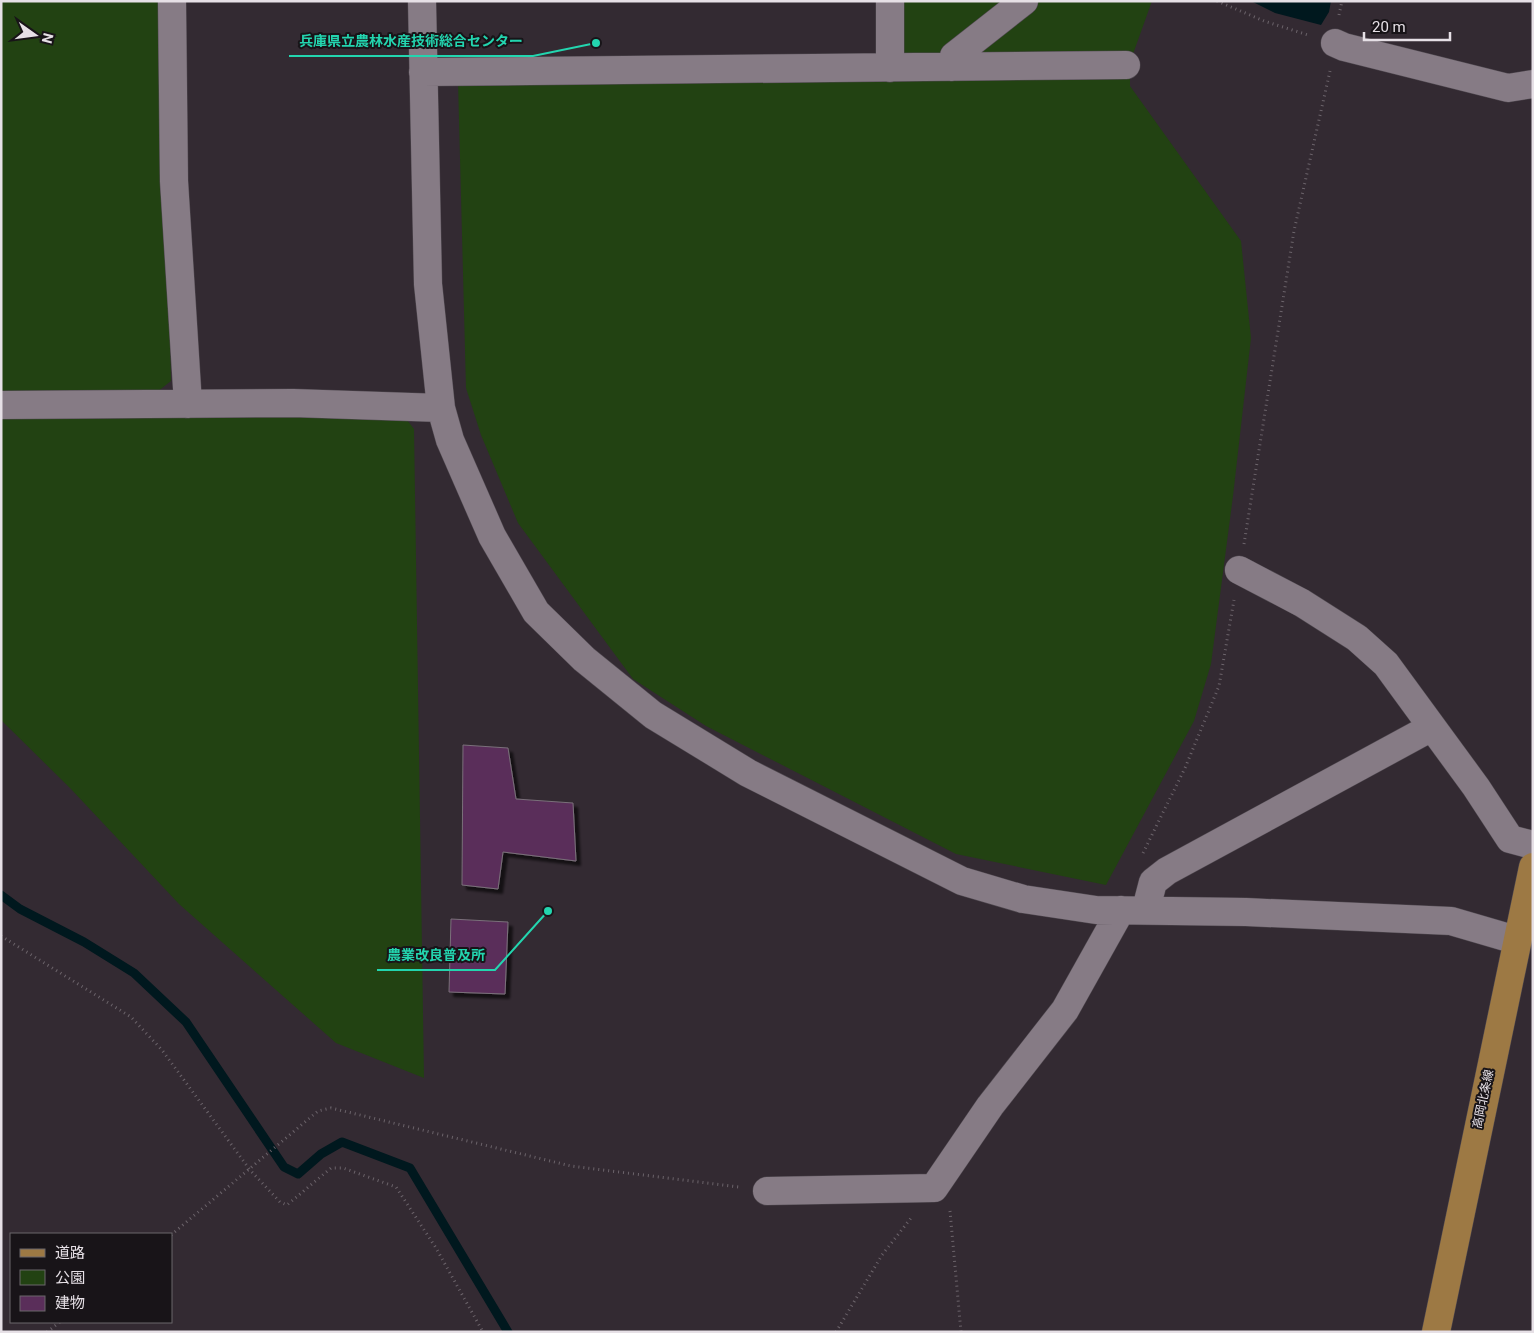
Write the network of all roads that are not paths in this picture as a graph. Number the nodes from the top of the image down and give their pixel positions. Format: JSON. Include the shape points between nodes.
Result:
{"nodes":[{"id":1,"x":172,"y":1,"type":"edge"},
{"id":2,"x":422,"y":1,"type":"edge"},
{"id":3,"x":890,"y":1,"type":"edge"},
{"id":4,"x":1024,"y":1,"type":"edge"},
{"id":5,"x":1335,"y":43,"type":"road end"},
{"id":6,"x":1126,"y":65,"type":"dead end"},
{"id":7,"x":952,"y":67,"type":"junction"},
{"id":8,"x":890,"y":68,"type":"junction"},
{"id":9,"x":423,"y":72,"type":"junction"},
{"id":10,"x":1533,"y":84,"type":"edge"},
{"id":11,"x":188,"y":404,"type":"junction"},
{"id":12,"x":1,"y":405,"type":"edge"},
{"id":13,"x":441,"y":408,"type":"junction"},
{"id":14,"x":1239,"y":570,"type":"road end"},
{"id":15,"x":1432,"y":727,"type":"junction"},
{"id":16,"x":1533,"y":845,"type":"edge"},
{"id":17,"x":1533,"y":867,"type":"edge"},
{"id":18,"x":1529,"y":893,"type":"edge"},
{"id":19,"x":1134,"y":910,"type":"junction"},
{"id":20,"x":1516,"y":940,"type":"junction"},
{"id":21,"x":767,"y":1191,"type":"road end"},
{"id":22,"x":1436,"y":1332,"type":"edge"}],
"edges":[{"from":1,"to":11,"type":"street","via":[[174,181]]},
{"from":2,"to":9,"type":"street"},
{"from":3,"to":8,"type":"street"},
{"from":4,"to":7,"type":"street","via":[[954,56]]},
{"from":5,"to":10,"type":"street","via":[[1508,88]]},
{"from":6,"to":7,"type":"street"},
{"from":7,"to":8,"type":"street"},
{"from":8,"to":9,"type":"street"},
{"from":9,"to":13,"type":"street","via":[[428,284]]},
{"from":11,"to":12,"type":"street"},
{"from":11,"to":13,"type":"street","via":[[293,403]]},
{"from":13,"to":19,"type":"street","via":[[450,440],[492,536],[536,612],[584,659],[654,715],[748,773],[962,881],[1023,898],[1096,910]]},
{"from":14,"to":15,"type":"street","via":[[1302,603],[1357,638],[1386,664]]},
{"from":15,"to":16,"type":"street","via":[[1510,839]]},
{"from":15,"to":19,"type":"street","via":[[1167,871],[1153,882]]},
{"from":17,"to":18,"type":"main road","name":"高岡北条線"},
{"from":18,"to":20,"type":"main road","name":"高岡北条線"},
{"from":19,"to":20,"type":"street","via":[[1451,921]]},
{"from":19,"to":21,"type":"street","via":[[934,1188]]},
{"from":20,"to":22,"type":"main road","name":"高岡北条線"}]}
